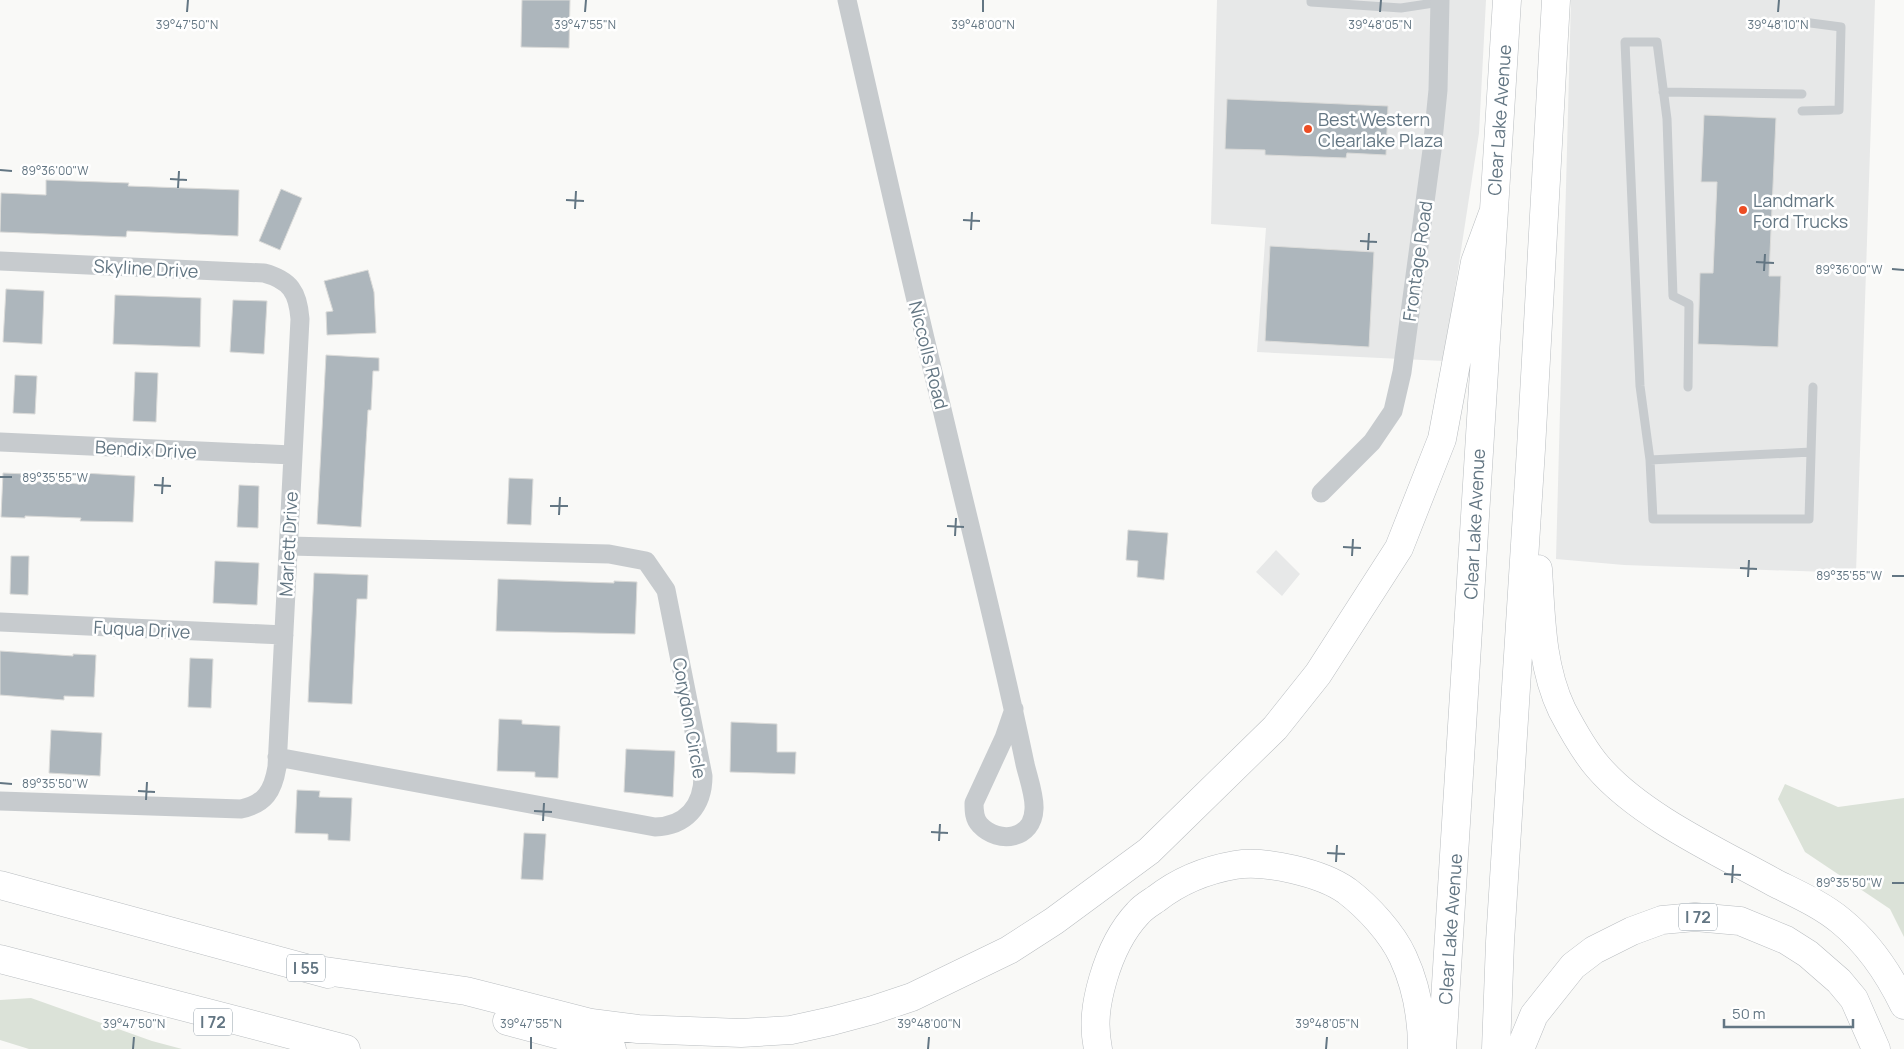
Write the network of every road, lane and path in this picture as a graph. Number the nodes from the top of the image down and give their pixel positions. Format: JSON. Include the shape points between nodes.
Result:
{"nodes":[{"id":1,"x":847,"y":0,"type":"edge"},
{"id":2,"x":1311,"y":0,"type":"edge"},
{"id":3,"x":1507,"y":0,"type":"edge"},
{"id":4,"x":1556,"y":0,"type":"edge"},
{"id":5,"x":1440,"y":1,"type":"edge"},
{"id":6,"x":1803,"y":22,"type":"dead end"},
{"id":7,"x":1663,"y":92,"type":"junction"},
{"id":8,"x":1802,"y":94,"type":"dead end"},
{"id":9,"x":1802,"y":111,"type":"dead end"},
{"id":10,"x":1493,"y":213,"type":"junction"},
{"id":11,"x":0,"y":261,"type":"edge"},
{"id":12,"x":290,"y":286,"type":"joint"},
{"id":13,"x":1688,"y":387,"type":"dead end"},
{"id":14,"x":1813,"y":387,"type":"dead end"},
{"id":15,"x":0,"y":442,"type":"edge"},
{"id":16,"x":1531,"y":449,"type":"junction"},
{"id":17,"x":1811,"y":452,"type":"junction"},
{"id":18,"x":292,"y":455,"type":"junction"},
{"id":19,"x":1650,"y":460,"type":"junction"},
{"id":20,"x":1321,"y":493,"type":"dead end"},
{"id":21,"x":289,"y":546,"type":"junction"},
{"id":22,"x":0,"y":622,"type":"edge"},
{"id":23,"x":284,"y":635,"type":"junction"},
{"id":24,"x":1014,"y":709,"type":"junction"},
{"id":25,"x":277,"y":757,"type":"junction"},
{"id":26,"x":0,"y":801,"type":"edge"},
{"id":27,"x":0,"y":885,"type":"edge"},
{"id":28,"x":0,"y":959,"type":"edge"},
{"id":29,"x":311,"y":969,"type":"junction"},
{"id":30,"x":134,"y":994,"type":"junction"},
{"id":31,"x":1904,"y":1005,"type":"edge"},
{"id":32,"x":293,"y":1049,"type":"edge"},
{"id":33,"x":346,"y":1049,"type":"edge"},
{"id":34,"x":612,"y":1049,"type":"edge"},
{"id":35,"x":1098,"y":1049,"type":"edge"},
{"id":36,"x":1422,"y":1049,"type":"edge"},
{"id":37,"x":1442,"y":1049,"type":"edge"},
{"id":38,"x":1496,"y":1049,"type":"edge"},
{"id":39,"x":1520,"y":1049,"type":"edge"},
{"id":40,"x":1876,"y":1049,"type":"edge"}],
"edges":[{"from":1,"to":24,"type":"street","name":"Niccolls Road"},
{"from":2,"to":5,"type":"lane","via":[[1401,8]]},
{"from":3,"to":10,"type":"highway","name":"Clear Lake Avenue"},
{"from":4,"to":16,"type":"highway"},
{"from":5,"to":20,"type":"street","name":"Frontage Road","via":[[1438,90],[1432,150],[1394,411],[1372,442]]},
{"from":6,"to":9,"type":"lane","via":[[1841,27],[1839,110]]},
{"from":7,"to":8,"type":"lane"},
{"from":7,"to":13,"type":"lane","via":[[1667,119],[1673,296],[1689,304]]},
{"from":7,"to":19,"type":"lane","via":[[1657,42],[1625,42],[1640,386]]},
{"from":10,"to":29,"type":"highway","via":[[1475,262],[1442,439],[1399,548],[1318,674],[1275,728],[1149,851],[1054,921],[1008,950],[912,997],[791,1030],[741,1033],[638,1029],[591,1023],[466,991]]},
{"from":10,"to":37,"type":"highway","name":"Clear Lake Avenue"},
{"from":11,"to":12,"type":"street","name":"Skyline Drive","via":[[264,273]]},
{"from":12,"to":18,"type":"street","name":"Marlett Drive","via":[[299,304],[300,319]]},
{"from":14,"to":17,"type":"lane"},
{"from":15,"to":18,"type":"street","name":"Bendix Drive"},
{"from":16,"to":31,"type":"highway","via":[[1542,632],[1548,667],[1561,708],[1580,742],[1598,767],[1646,808],[1840,920],[1877,961]]},
{"from":16,"to":38,"type":"highway"},
{"from":17,"to":19,"type":"lane"},
{"from":17,"to":19,"type":"lane","via":[[1809,519],[1654,520]]},
{"from":18,"to":21,"type":"street","name":"Marlett Drive"},
{"from":21,"to":23,"type":"street","name":"Marlett Drive"},
{"from":21,"to":25,"type":"street","name":"Corydon Circle","via":[[609,554],[646,561],[666,590],[703,789],[698,804],[682,820],[666,827],[655,827]]},
{"from":22,"to":23,"type":"street","name":"Fuqua Drive"},
{"from":23,"to":25,"type":"street","name":"Marlett Drive"},
{"from":24,"to":24,"type":"street","name":"Niccolls Road","via":[[974,803],[980,825],[1007,838],[1020,835],[1031,825],[1034,809]]},
{"from":25,"to":26,"type":"street","name":"Marlett Drive","via":[[271,789],[263,800],[248,808],[228,810]]},
{"from":27,"to":29,"type":"highway","number":"I 55"},
{"from":28,"to":30,"type":"highway"},
{"from":29,"to":34,"type":"highway","number":"I 55"},
{"from":30,"to":32,"type":"highway","number":"I 72"},
{"from":30,"to":33,"type":"highway"},
{"from":35,"to":36,"type":"highway","via":[[1094,1032],[1096,1003],[1107,964],[1119,939],[1139,912],[1189,878],[1237,865],[1256,864],[1305,872],[1324,879],[1346,890],[1368,909],[1403,957],[1420,1015]]},
{"from":39,"to":40,"type":"highway","number":"I 72","via":[[1534,1015],[1573,966],[1594,950],[1662,920],[1695,917],[1740,922],[1786,940],[1808,954],[1839,980],[1854,999]]}]}
